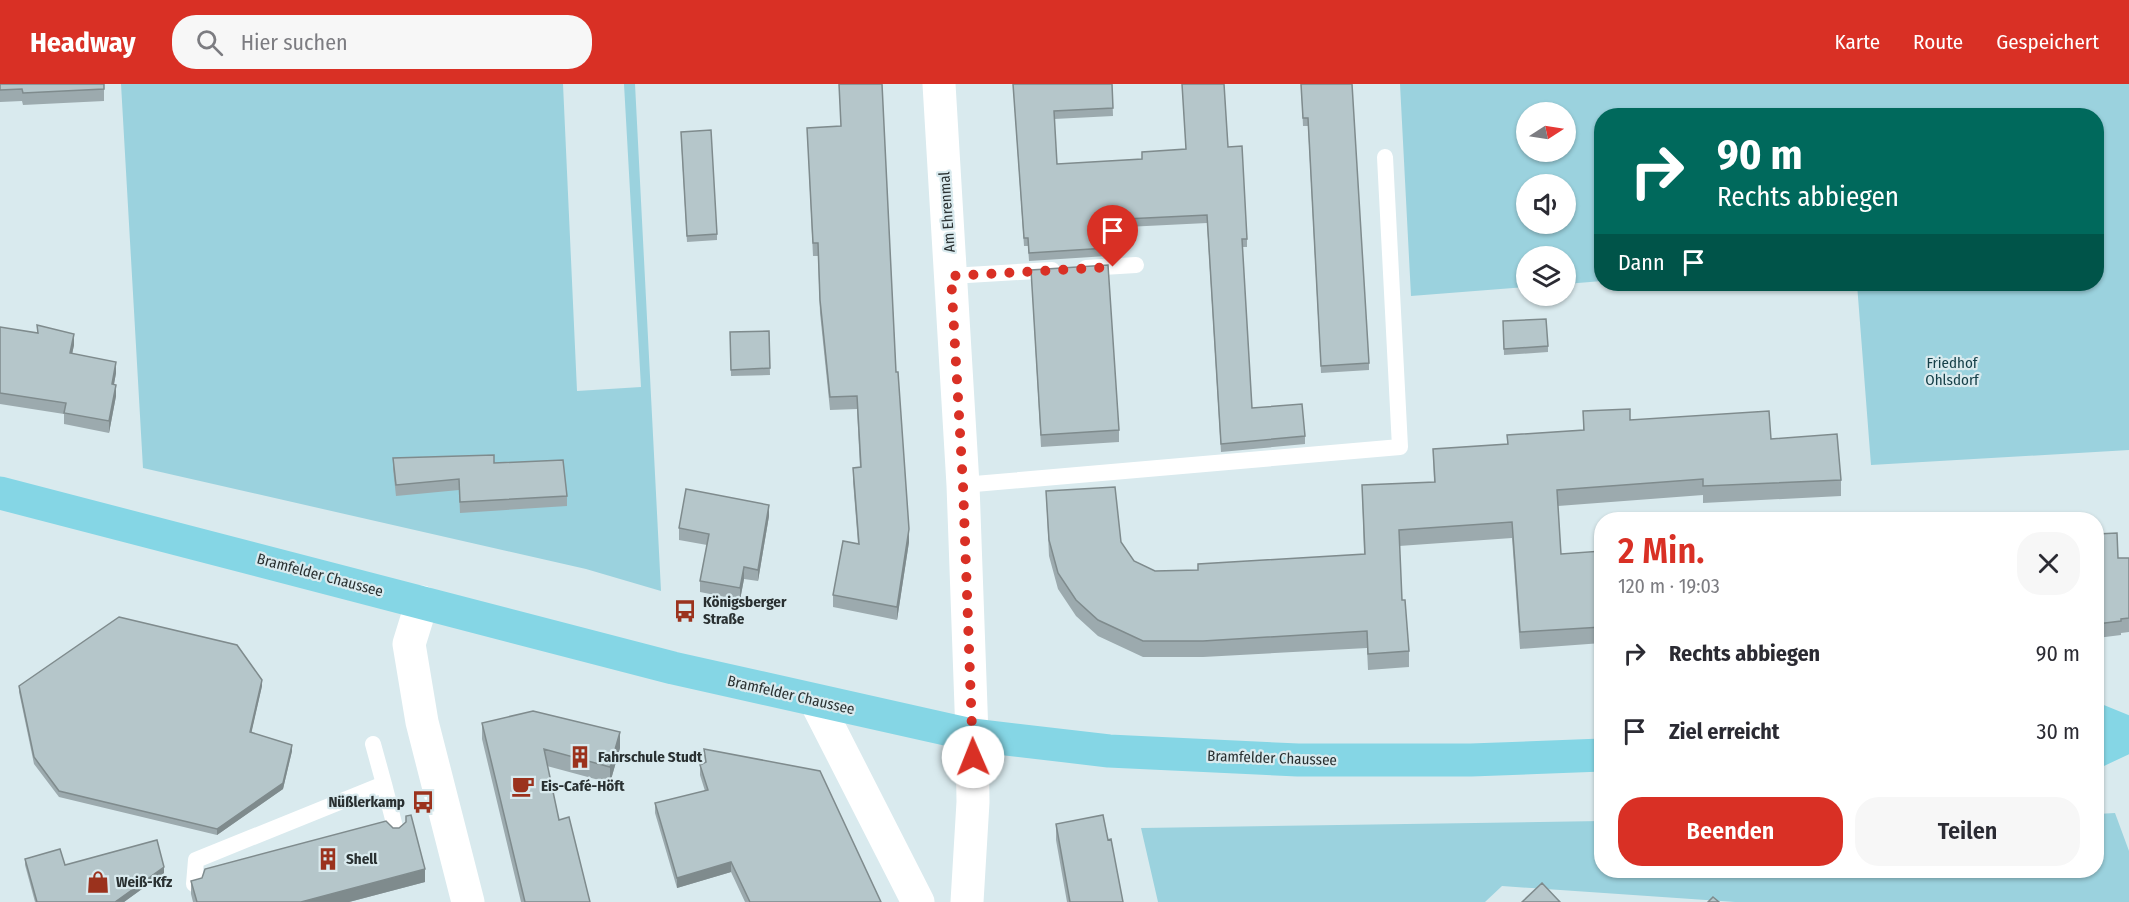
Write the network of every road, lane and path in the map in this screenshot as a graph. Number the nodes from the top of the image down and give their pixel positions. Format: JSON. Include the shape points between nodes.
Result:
{"nodes":[{"id":1,"x":939,"y":84,"type":"edge"},
{"id":2,"x":1385,"y":157,"type":"dead end"},
{"id":3,"x":1136,"y":266,"type":"dead end"},
{"id":4,"x":951,"y":276,"type":"junction"},
{"id":5,"x":963,"y":485,"type":"junction"},
{"id":6,"x":0,"y":493,"type":"edge"},
{"id":7,"x":422,"y":602,"type":"junction"},
{"id":8,"x":816,"y":702,"type":"junction"},
{"id":9,"x":2104,"y":723,"type":"edge"},
{"id":10,"x":972,"y":735,"type":"junction"},
{"id":11,"x":2129,"y":735,"type":"edge"},
{"id":12,"x":373,"y":744,"type":"dead end"},
{"id":13,"x":2104,"y":748,"type":"edge"},
{"id":14,"x":1594,"y":755,"type":"edge"},
{"id":15,"x":384,"y":784,"type":"junction"},
{"id":16,"x":396,"y":831,"type":"edge"},
{"id":17,"x":194,"y":884,"type":"edge"},
{"id":18,"x":468,"y":902,"type":"edge"},
{"id":19,"x":918,"y":902,"type":"edge"},
{"id":20,"x":967,"y":902,"type":"edge"}],
"edges":[{"from":1,"to":4,"type":"street","name":"Am Ehrenmal"},
{"from":2,"to":5,"type":"lane","via":[[1400,447]]},
{"from":3,"to":4,"type":"lane"},
{"from":4,"to":5,"type":"street","name":"Am Ehrenmal"},
{"from":5,"to":10,"type":"street","name":"Am Ehrenmal"},
{"from":6,"to":7,"type":"main road","name":"Bramfelder Chaussee"},
{"from":7,"to":8,"type":"main road","name":"Bramfelder Chaussee"},
{"from":7,"to":18,"type":"street","via":[[409,644],[422,722]]},
{"from":8,"to":10,"type":"main road","name":"Bramfelder Chaussee"},
{"from":8,"to":19,"type":"street"},
{"from":9,"to":11,"type":"main road"},
{"from":10,"to":14,"type":"main road","name":"Bramfelder Chaussee","via":[[1109,751],[1298,760]]},
{"from":10,"to":20,"type":"street","via":[[973,802]]},
{"from":11,"to":13,"type":"main road"},
{"from":12,"to":15,"type":"lane"},
{"from":15,"to":16,"type":"lane"},
{"from":15,"to":17,"type":"lane","via":[[196,860]]}]}
